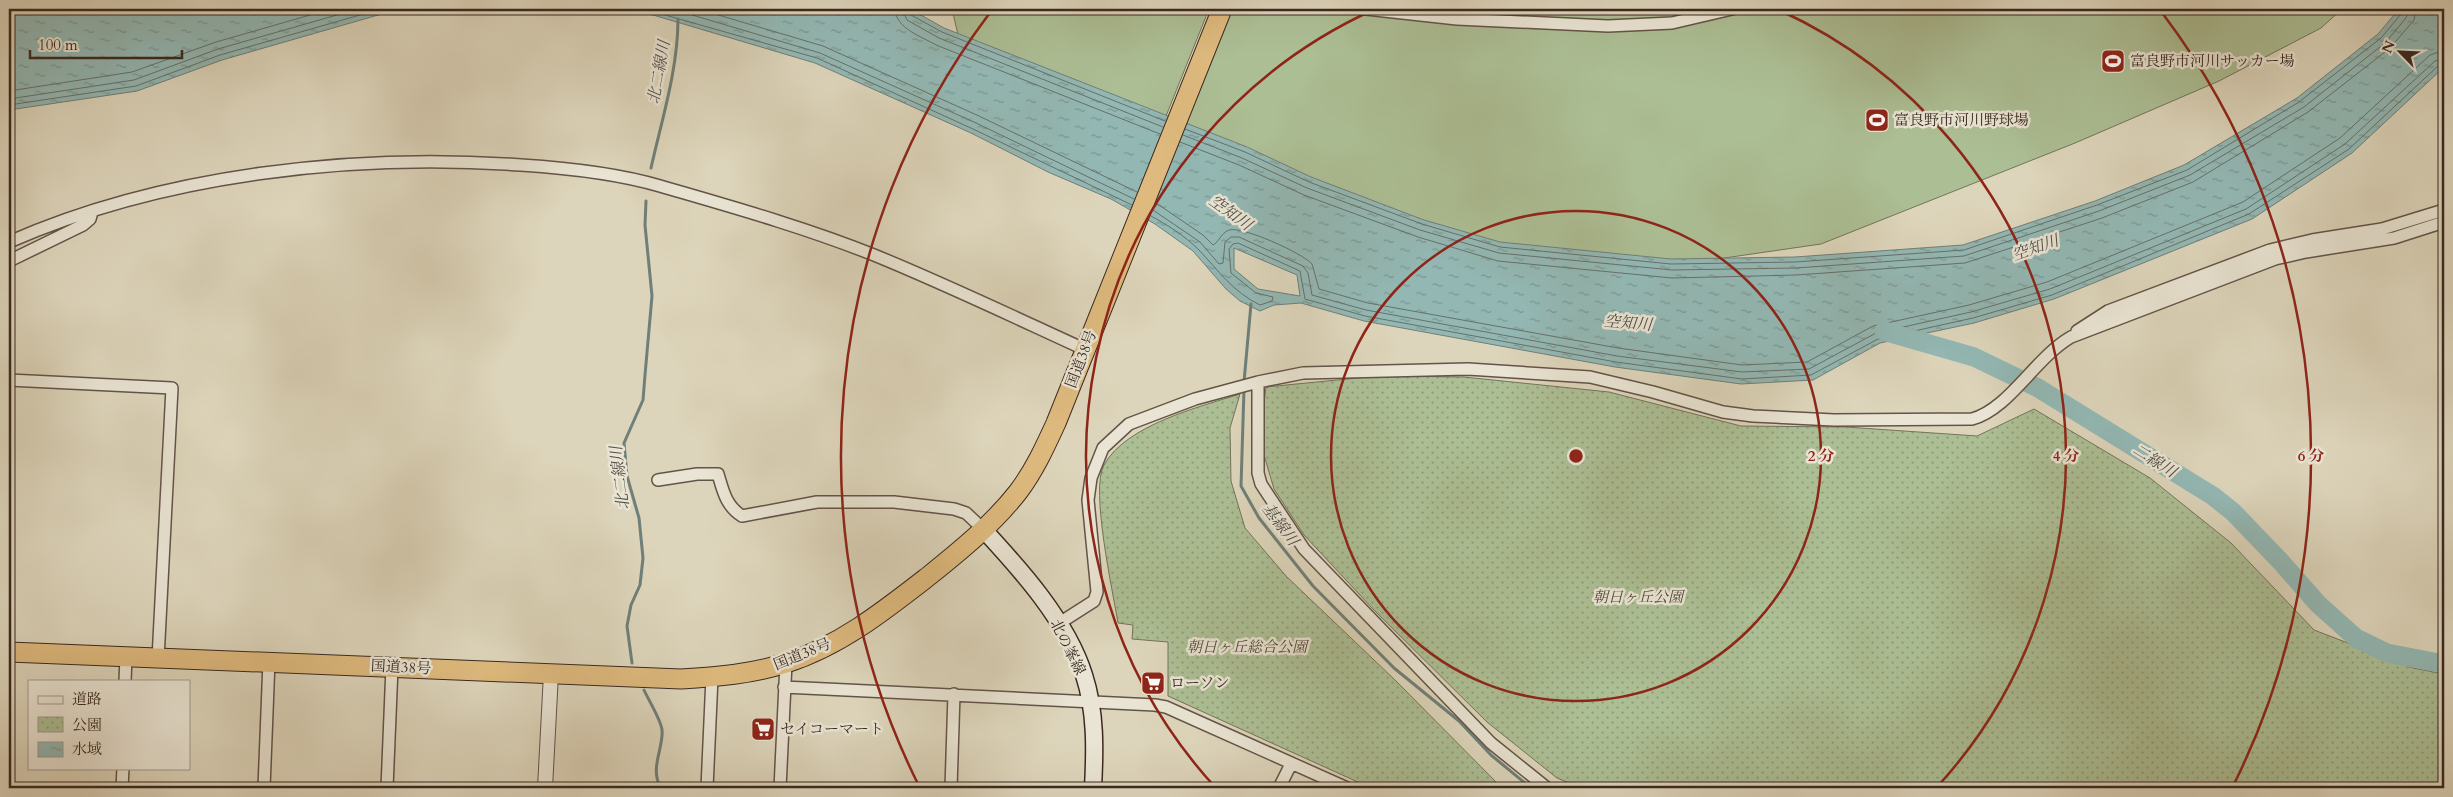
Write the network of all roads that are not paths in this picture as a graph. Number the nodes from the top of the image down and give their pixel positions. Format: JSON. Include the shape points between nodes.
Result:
{"nodes":[{"id":1,"x":1222,"y":9,"type":"edge"},
{"id":2,"x":1366,"y":9,"type":"edge"},
{"id":3,"x":1732,"y":9,"type":"edge"},
{"id":4,"x":2444,"y":210,"type":"edge"},
{"id":5,"x":92,"y":212,"type":"junction"},
{"id":6,"x":2444,"y":222,"type":"edge"},
{"id":7,"x":9,"y":242,"type":"edge"},
{"id":8,"x":9,"y":261,"type":"edge"},
{"id":9,"x":2070,"y":337,"type":"junction"},
{"id":10,"x":1088,"y":341,"type":"junction"},
{"id":11,"x":9,"y":380,"type":"edge"},
{"id":12,"x":1258,"y":382,"type":"junction"},
{"id":13,"x":658,"y":480,"type":"dead end"},
{"id":14,"x":983,"y":529,"type":"junction"},
{"id":15,"x":1058,"y":624,"type":"junction"},
{"id":16,"x":9,"y":652,"type":"edge"},
{"id":17,"x":126,"y":657,"type":"junction"},
{"id":18,"x":158,"y":658,"type":"junction"},
{"id":19,"x":269,"y":662,"type":"junction"},
{"id":20,"x":786,"y":663,"type":"junction"},
{"id":21,"x":392,"y":667,"type":"junction"},
{"id":22,"x":551,"y":674,"type":"junction"},
{"id":23,"x":712,"y":677,"type":"junction"},
{"id":24,"x":125,"y":680,"type":"edge"},
{"id":25,"x":784,"y":687,"type":"junction"},
{"id":26,"x":954,"y":694,"type":"junction"},
{"id":27,"x":1090,"y":700,"type":"junction"},
{"id":28,"x":1290,"y":764,"type":"junction"},
{"id":29,"x":123,"y":770,"type":"edge"},
{"id":30,"x":122,"y":788,"type":"edge"},
{"id":31,"x":264,"y":788,"type":"edge"},
{"id":32,"x":387,"y":788,"type":"edge"},
{"id":33,"x":545,"y":788,"type":"edge"},
{"id":34,"x":707,"y":788,"type":"edge"},
{"id":35,"x":780,"y":788,"type":"edge"},
{"id":36,"x":951,"y":788,"type":"edge"},
{"id":37,"x":1093,"y":788,"type":"edge"},
{"id":38,"x":1279,"y":788,"type":"edge"},
{"id":39,"x":1347,"y":788,"type":"edge"},
{"id":40,"x":1547,"y":788,"type":"edge"}],
"edges":[{"from":1,"to":10,"type":"highway","name":"国道38号"},
{"from":2,"to":3,"type":"street","via":[[1457,19],[1608,26],[1672,23]]},
{"from":4,"to":9,"type":"street","via":[[2382,229],[2291,244],[2261,253],[2108,311]]},
{"from":5,"to":7,"type":"street"},
{"from":5,"to":8,"type":"street","via":[[84,225]]},
{"from":5,"to":10,"type":"street","via":[[198,185],[300,168],[421,161],[568,169],[659,185],[818,234]]},
{"from":6,"to":9,"type":"street","via":[[2394,238],[2275,260]]},
{"from":9,"to":12,"type":"street","via":[[2056,346],[1991,411],[1972,419],[1834,420],[1754,416],[1723,412],[1590,378],[1468,369],[1303,373]]},
{"from":10,"to":14,"type":"highway","name":"国道38号","via":[[1056,423],[1032,470],[1018,492]]},
{"from":11,"to":18,"type":"street","via":[[172,388]]},
{"from":12,"to":15,"type":"street","via":[[1195,399],[1129,424],[1103,448],[1091,478],[1088,500],[1097,592],[1094,601]]},
{"from":12,"to":40,"type":"street","via":[[1258,473],[1304,549],[1491,743]]},
{"from":13,"to":14,"type":"street","via":[[718,474],[727,502],[742,516],[817,502],[894,502],[954,509],[966,513]]},
{"from":14,"to":15,"type":"main road","name":"北の峯線","via":[[1034,588]]},
{"from":14,"to":20,"type":"highway","name":"国道38号","via":[[868,622],[815,652]]},
{"from":15,"to":27,"type":"main road","name":"北の峯線","via":[[1078,660]]},
{"from":16,"to":17,"type":"highway","name":"国道38号"},
{"from":17,"to":18,"type":"highway","name":"国道38号"},
{"from":17,"to":24,"type":"street"},
{"from":18,"to":19,"type":"highway","name":"国道38号"},
{"from":19,"to":21,"type":"highway","name":"国道38号"},
{"from":19,"to":31,"type":"street"},
{"from":20,"to":23,"type":"highway","name":"国道38号"},
{"from":20,"to":25,"type":"street"},
{"from":21,"to":22,"type":"highway","name":"国道38号"},
{"from":21,"to":32,"type":"street"},
{"from":22,"to":23,"type":"highway","name":"国道38号"},
{"from":22,"to":33,"type":"street"},
{"from":23,"to":34,"type":"street"},
{"from":25,"to":26,"type":"street"},
{"from":25,"to":35,"type":"street"},
{"from":26,"to":27,"type":"street"},
{"from":26,"to":36,"type":"street"},
{"from":27,"to":28,"type":"street","via":[[1140,702],[1166,707]]},
{"from":27,"to":37,"type":"main road","name":"北の峯線","via":[[1094,735]]},
{"from":28,"to":38,"type":"street"},
{"from":28,"to":39,"type":"street"},
{"from":29,"to":30,"type":"street"}]}
